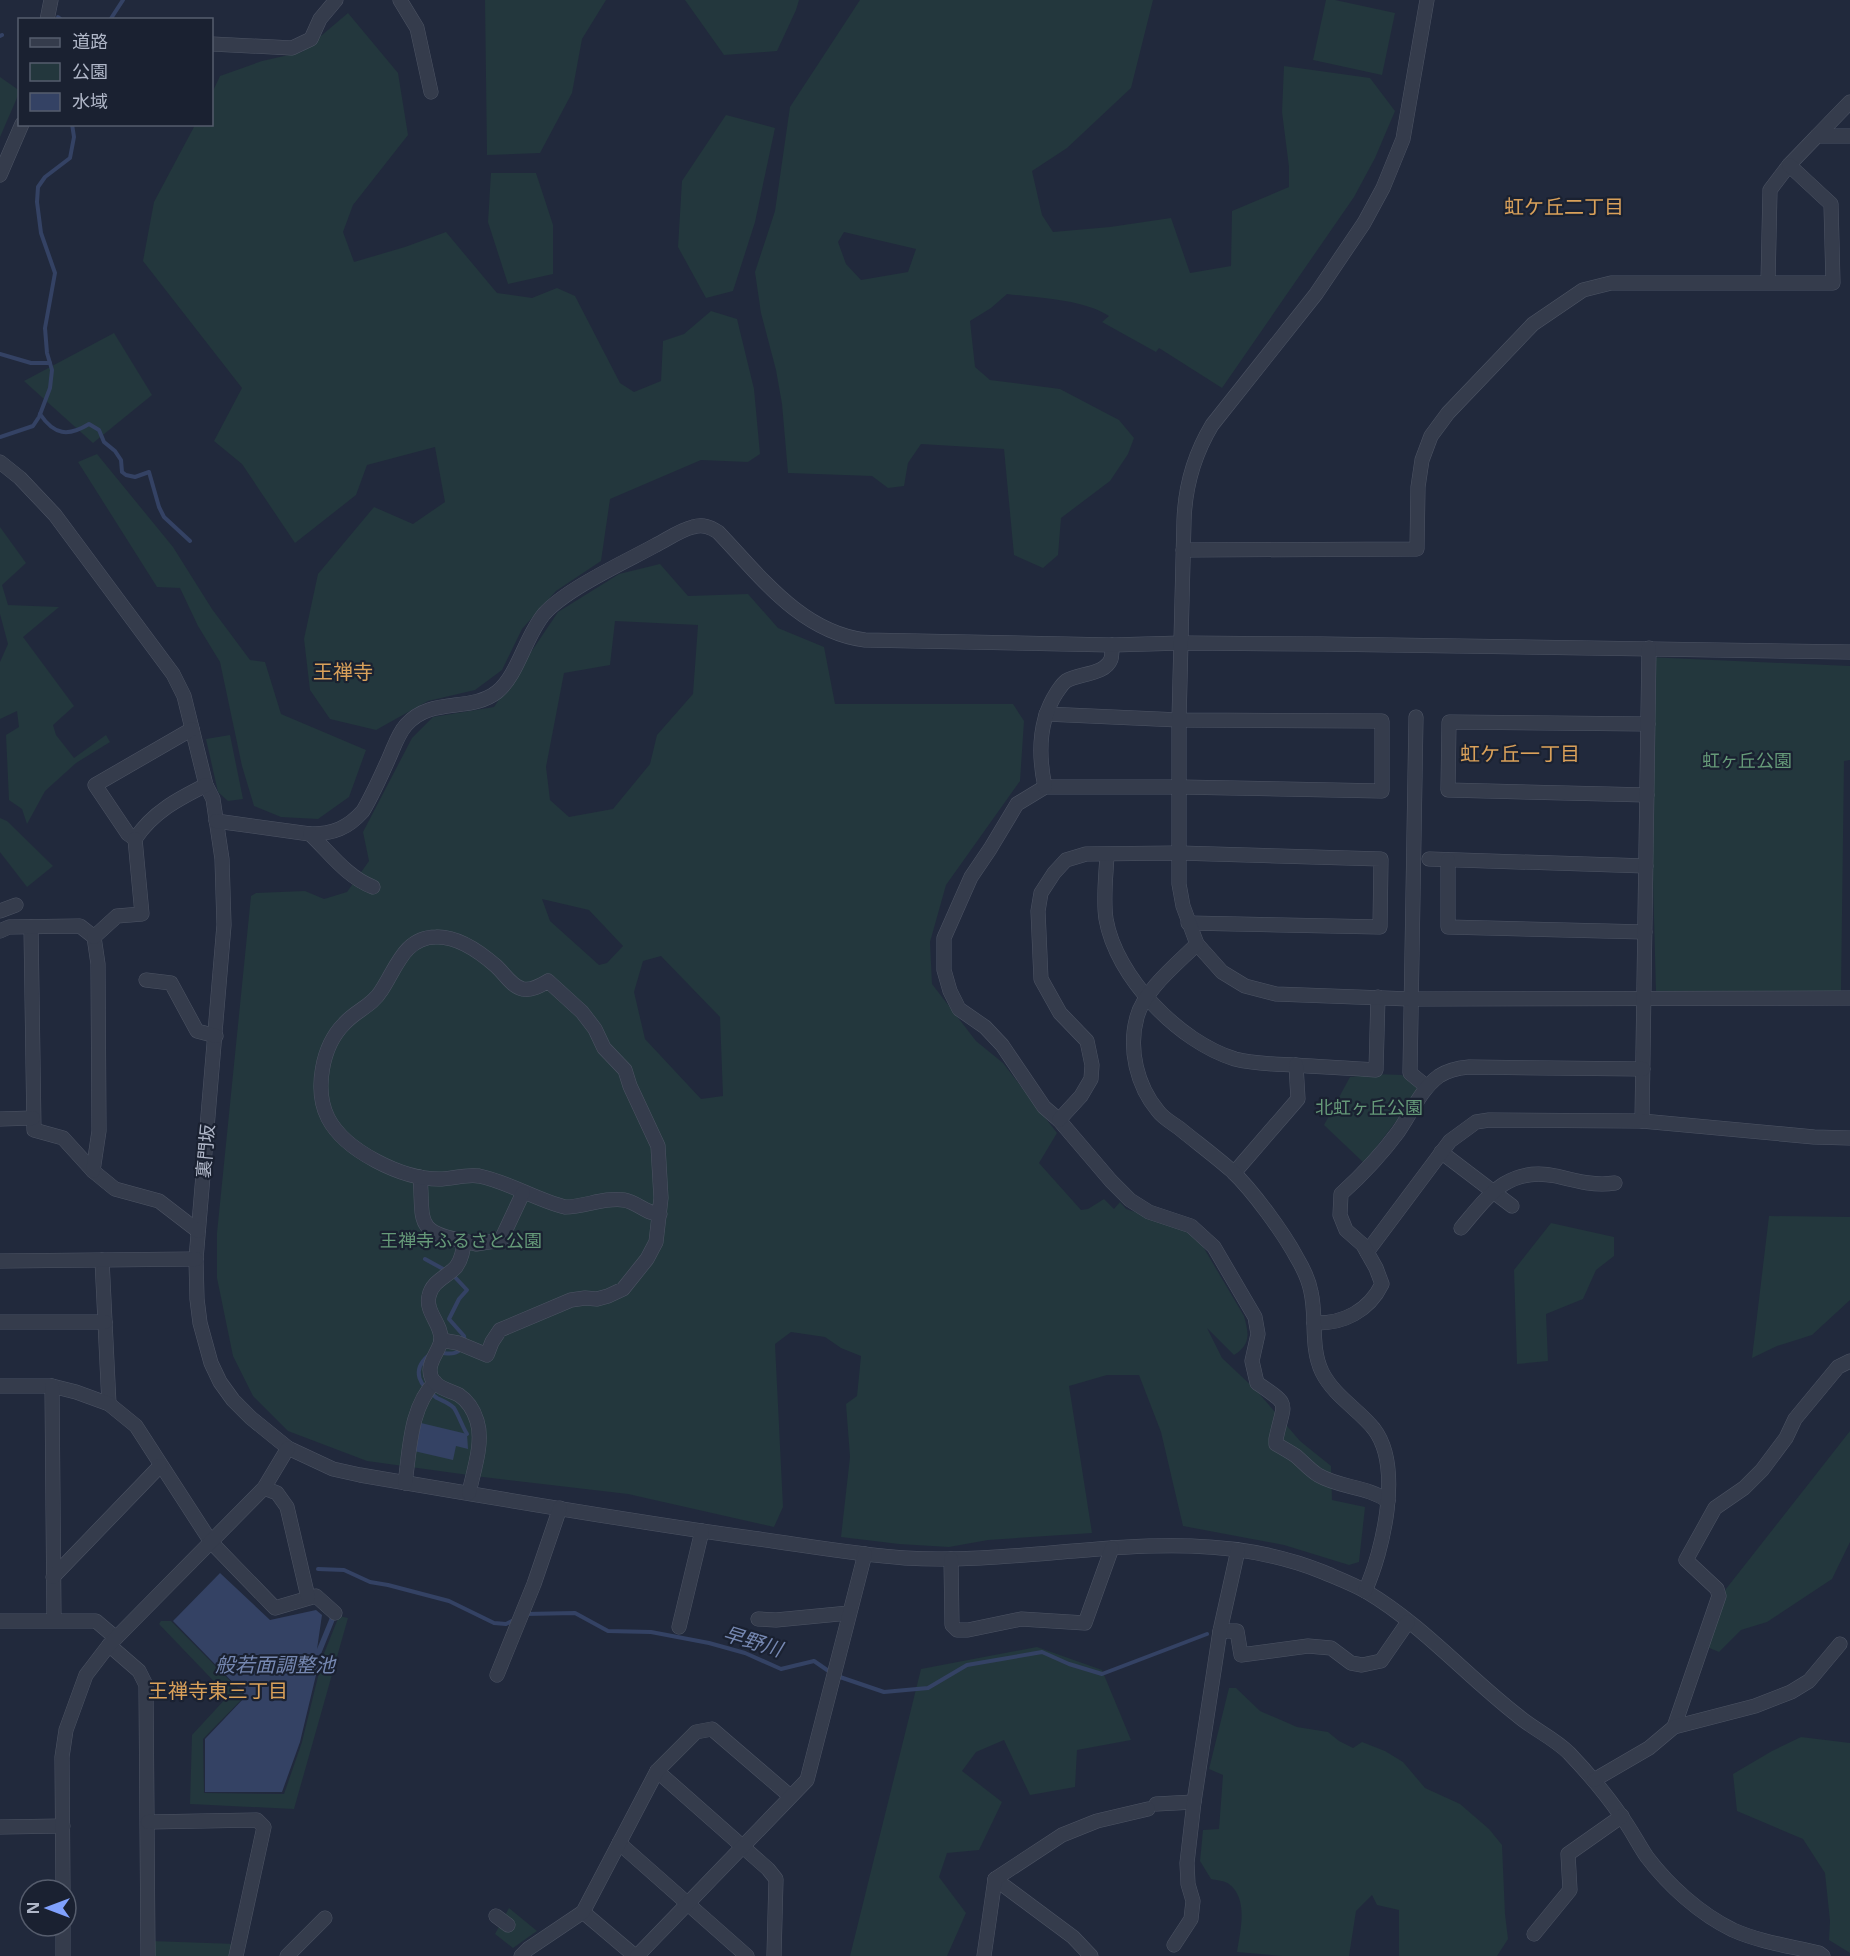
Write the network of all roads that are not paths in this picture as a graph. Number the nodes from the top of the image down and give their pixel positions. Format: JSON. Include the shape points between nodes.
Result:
{"nodes":[{"id":1,"x":51,"y":0,"type":"edge"},
{"id":2,"x":336,"y":0,"type":"edge"},
{"id":3,"x":400,"y":0,"type":"edge"},
{"id":4,"x":1427,"y":0,"type":"edge"},
{"id":5,"x":47,"y":18,"type":"edge"},
{"id":6,"x":213,"y":44,"type":"edge"},
{"id":7,"x":431,"y":92,"type":"dead end"},
{"id":8,"x":1850,"y":102,"type":"edge"},
{"id":9,"x":21,"y":126,"type":"edge"},
{"id":10,"x":1817,"y":136,"type":"junction"},
{"id":11,"x":1850,"y":136,"type":"edge"},
{"id":12,"x":1789,"y":165,"type":"junction"},
{"id":13,"x":0,"y":175,"type":"edge"},
{"id":14,"x":1768,"y":282,"type":"junction"},
{"id":15,"x":1,"y":466,"type":"edge"},
{"id":16,"x":1183,"y":550,"type":"junction"},
{"id":17,"x":1182,"y":643,"type":"junction"},
{"id":18,"x":1112,"y":645,"type":"junction"},
{"id":19,"x":1649,"y":648,"type":"junction"},
{"id":20,"x":1850,"y":652,"type":"edge"},
{"id":21,"x":1046,"y":714,"type":"junction"},
{"id":22,"x":1416,"y":717,"type":"dead end"},
{"id":23,"x":1179,"y":720,"type":"junction"},
{"id":24,"x":1648,"y":724,"type":"junction"},
{"id":25,"x":192,"y":729,"type":"junction"},
{"id":26,"x":206,"y":785,"type":"junction"},
{"id":27,"x":1045,"y":787,"type":"junction"},
{"id":28,"x":1180,"y":787,"type":"junction"},
{"id":29,"x":1647,"y":795,"type":"junction"},
{"id":30,"x":216,"y":821,"type":"junction"},
{"id":31,"x":310,"y":834,"type":"junction"},
{"id":32,"x":135,"y":838,"type":"junction"},
{"id":33,"x":1179,"y":854,"type":"junction"},
{"id":34,"x":1107,"y":855,"type":"junction"},
{"id":35,"x":1429,"y":859,"type":"dead end"},
{"id":36,"x":1448,"y":860,"type":"junction"},
{"id":37,"x":1646,"y":866,"type":"junction"},
{"id":38,"x":373,"y":887,"type":"dead end"},
{"id":39,"x":16,"y":905,"type":"dead end"},
{"id":40,"x":0,"y":911,"type":"edge"},
{"id":41,"x":1188,"y":923,"type":"junction"},
{"id":42,"x":32,"y":927,"type":"junction"},
{"id":43,"x":0,"y":931,"type":"edge"},
{"id":44,"x":1645,"y":932,"type":"junction"},
{"id":45,"x":94,"y":937,"type":"junction"},
{"id":46,"x":1197,"y":944,"type":"junction"},
{"id":47,"x":146,"y":980,"type":"dead end"},
{"id":48,"x":1378,"y":997,"type":"junction"},
{"id":49,"x":1146,"y":998,"type":"junction"},
{"id":50,"x":1850,"y":998,"type":"edge"},
{"id":51,"x":1410,"y":999,"type":"junction"},
{"id":52,"x":1644,"y":1000,"type":"junction"},
{"id":53,"x":216,"y":1035,"type":"junction"},
{"id":54,"x":1296,"y":1065,"type":"junction"},
{"id":55,"x":1643,"y":1069,"type":"junction"},
{"id":56,"x":1427,"y":1087,"type":"junction"},
{"id":57,"x":33,"y":1118,"type":"junction"},
{"id":58,"x":0,"y":1119,"type":"edge"},
{"id":59,"x":1059,"y":1120,"type":"junction"},
{"id":60,"x":1642,"y":1122,"type":"junction"},
{"id":61,"x":1850,"y":1138,"type":"edge"},
{"id":62,"x":1441,"y":1152,"type":"junction"},
{"id":63,"x":93,"y":1171,"type":"junction"},
{"id":64,"x":1234,"y":1173,"type":"junction"},
{"id":65,"x":420,"y":1177,"type":"junction"},
{"id":66,"x":1615,"y":1184,"type":"dead end"},
{"id":67,"x":1492,"y":1191,"type":"junction"},
{"id":68,"x":523,"y":1192,"type":"junction"},
{"id":69,"x":1512,"y":1206,"type":"dead end"},
{"id":70,"x":660,"y":1214,"type":"junction"},
{"id":71,"x":1461,"y":1228,"type":"dead end"},
{"id":72,"x":198,"y":1231,"type":"junction"},
{"id":73,"x":464,"y":1241,"type":"junction"},
{"id":74,"x":1367,"y":1252,"type":"junction"},
{"id":75,"x":196,"y":1259,"type":"junction"},
{"id":76,"x":102,"y":1260,"type":"junction"},
{"id":77,"x":0,"y":1261,"type":"edge"},
{"id":78,"x":0,"y":1322,"type":"edge"},
{"id":79,"x":105,"y":1322,"type":"junction"},
{"id":80,"x":1314,"y":1323,"type":"junction"},
{"id":81,"x":438,"y":1348,"type":"junction"},
{"id":82,"x":1850,"y":1361,"type":"edge"},
{"id":83,"x":0,"y":1386,"type":"edge"},
{"id":84,"x":52,"y":1386,"type":"junction"},
{"id":85,"x":430,"y":1387,"type":"junction"},
{"id":86,"x":109,"y":1404,"type":"junction"},
{"id":87,"x":288,"y":1449,"type":"junction"},
{"id":88,"x":160,"y":1466,"type":"junction"},
{"id":89,"x":405,"y":1483,"type":"junction"},
{"id":90,"x":264,"y":1488,"type":"junction"},
{"id":91,"x":469,"y":1493,"type":"junction"},
{"id":92,"x":1388,"y":1501,"type":"junction"},
{"id":93,"x":560,"y":1508,"type":"junction"},
{"id":94,"x":702,"y":1531,"type":"junction"},
{"id":95,"x":211,"y":1542,"type":"junction"},
{"id":96,"x":1112,"y":1548,"type":"junction"},
{"id":97,"x":1238,"y":1550,"type":"junction"},
{"id":98,"x":865,"y":1554,"type":"junction"},
{"id":99,"x":951,"y":1560,"type":"junction"},
{"id":100,"x":53,"y":1577,"type":"junction"},
{"id":101,"x":1365,"y":1591,"type":"junction"},
{"id":102,"x":308,"y":1597,"type":"junction"},
{"id":103,"x":335,"y":1613,"type":"dead end"},
{"id":104,"x":849,"y":1614,"type":"junction"},
{"id":105,"x":758,"y":1619,"type":"dead end"},
{"id":106,"x":54,"y":1620,"type":"junction"},
{"id":107,"x":0,"y":1621,"type":"edge"},
{"id":108,"x":1408,"y":1622,"type":"junction"},
{"id":109,"x":679,"y":1627,"type":"dead end"},
{"id":110,"x":1220,"y":1631,"type":"junction"},
{"id":111,"x":112,"y":1642,"type":"junction"},
{"id":112,"x":1840,"y":1644,"type":"dead end"},
{"id":113,"x":496,"y":1675,"type":"dead end"},
{"id":114,"x":1674,"y":1727,"type":"junction"},
{"id":115,"x":657,"y":1771,"type":"junction"},
{"id":116,"x":1594,"y":1780,"type":"junction"},
{"id":117,"x":790,"y":1796,"type":"junction"},
{"id":118,"x":1194,"y":1802,"type":"junction"},
{"id":119,"x":1622,"y":1816,"type":"junction"},
{"id":120,"x":148,"y":1822,"type":"junction"},
{"id":121,"x":63,"y":1826,"type":"junction"},
{"id":122,"x":0,"y":1827,"type":"edge"},
{"id":123,"x":619,"y":1843,"type":"junction"},
{"id":124,"x":742,"y":1847,"type":"junction"},
{"id":125,"x":63,"y":1878,"type":"edge"},
{"id":126,"x":995,"y":1879,"type":"junction"},
{"id":127,"x":687,"y":1904,"type":"junction"},
{"id":128,"x":583,"y":1912,"type":"junction"},
{"id":129,"x":496,"y":1916,"type":"dead end"},
{"id":130,"x":325,"y":1918,"type":"dead end"},
{"id":131,"x":508,"y":1924,"type":"dead end"},
{"id":132,"x":1534,"y":1934,"type":"dead end"},
{"id":133,"x":63,"y":1938,"type":"edge"},
{"id":134,"x":1174,"y":1945,"type":"dead end"},
{"id":135,"x":63,"y":1956,"type":"edge"},
{"id":136,"x":148,"y":1956,"type":"edge"},
{"id":137,"x":237,"y":1956,"type":"edge"},
{"id":138,"x":287,"y":1956,"type":"edge"},
{"id":139,"x":521,"y":1956,"type":"edge"},
{"id":140,"x":636,"y":1956,"type":"edge"},
{"id":141,"x":747,"y":1956,"type":"edge"},
{"id":142,"x":774,"y":1956,"type":"edge"},
{"id":143,"x":984,"y":1956,"type":"edge"},
{"id":144,"x":1091,"y":1956,"type":"edge"},
{"id":145,"x":1823,"y":1956,"type":"edge"}],
"edges":[{"from":1,"to":5,"type":"street"},
{"from":2,"to":6,"type":"street","via":[[320,19],[311,39],[292,48]]},
{"from":3,"to":7,"type":"street","via":[[417,28]]},
{"from":4,"to":16,"type":"street","via":[[1403,139],[1383,188],[1365,223],[1316,294],[1202,442],[1185,495]]},
{"from":8,"to":10,"type":"street"},
{"from":9,"to":13,"type":"street"},
{"from":10,"to":11,"type":"street"},
{"from":10,"to":12,"type":"street"},
{"from":12,"to":14,"type":"street","via":[[1770,190]]},
{"from":12,"to":14,"type":"street","via":[[1831,204],[1833,284]]},
{"from":14,"to":16,"type":"street","via":[[1611,283],[1583,290],[1533,324],[1431,436],[1418,487],[1417,549]]},
{"from":15,"to":25,"type":"street","name":"裏門坂","via":[[20,478],[55,515],[173,674],[184,696]]},
{"from":16,"to":17,"type":"street"},
{"from":17,"to":18,"type":"street"},
{"from":17,"to":19,"type":"street"},
{"from":17,"to":23,"type":"street"},
{"from":18,"to":21,"type":"street","via":[[1111,659],[1104,668],[1064,682]]},
{"from":18,"to":31,"type":"street","via":[[865,640],[842,636],[799,613],[718,532],[706,526],[691,527],[558,601],[536,624],[507,682],[497,692],[485,700],[444,705],[417,716],[405,726],[355,820],[334,832]]},
{"from":19,"to":20,"type":"street"},
{"from":19,"to":24,"type":"street"},
{"from":21,"to":23,"type":"street"},
{"from":21,"to":27,"type":"street","via":[[1040,764]]},
{"from":22,"to":51,"type":"street"},
{"from":23,"to":28,"type":"street"},
{"from":23,"to":28,"type":"street","via":[[1382,721],[1382,791]]},
{"from":24,"to":29,"type":"street"},
{"from":24,"to":29,"type":"street","via":[[1449,722],[1448,790]]},
{"from":25,"to":26,"type":"street","name":"裏門坂"},
{"from":25,"to":32,"type":"street","via":[[95,785],[128,834]]},
{"from":26,"to":30,"type":"street","name":"裏門坂"},
{"from":26,"to":32,"type":"street","via":[[169,804]]},
{"from":27,"to":28,"type":"street"},
{"from":27,"to":59,"type":"street","via":[[1017,804],[971,878],[944,938],[943,957],[950,992],[959,1009],[1002,1045],[1044,1107]]},
{"from":28,"to":33,"type":"street"},
{"from":29,"to":37,"type":"street"},
{"from":30,"to":31,"type":"street"},
{"from":30,"to":53,"type":"street","name":"裏門坂","via":[[224,925]]},
{"from":31,"to":38,"type":"street","via":[[342,868]]},
{"from":32,"to":45,"type":"street","via":[[142,914],[117,916]]},
{"from":33,"to":34,"type":"street"},
{"from":33,"to":41,"type":"street","via":[[1179,884]]},
{"from":33,"to":41,"type":"street","via":[[1381,859],[1380,927]]},
{"from":34,"to":49,"type":"street","via":[[1106,918],[1113,946]]},
{"from":34,"to":59,"type":"street","via":[[1086,854],[1066,860],[1041,893],[1041,979],[1060,1013],[1087,1041],[1092,1065],[1091,1079],[1081,1096]]},
{"from":35,"to":36,"type":"street"},
{"from":36,"to":37,"type":"street"},
{"from":36,"to":44,"type":"street","via":[[1448,927]]},
{"from":37,"to":44,"type":"street"},
{"from":39,"to":40,"type":"street"},
{"from":41,"to":46,"type":"street"},
{"from":42,"to":43,"type":"street"},
{"from":42,"to":45,"type":"street","via":[[80,926]]},
{"from":42,"to":57,"type":"street"},
{"from":44,"to":52,"type":"street"},
{"from":45,"to":63,"type":"street","via":[[98,964],[99,1131]]},
{"from":46,"to":48,"type":"street","via":[[1222,972],[1245,986],[1276,994]]},
{"from":46,"to":49,"type":"street"},
{"from":47,"to":53,"type":"street","via":[[171,983],[197,1031]]},
{"from":48,"to":51,"type":"street"},
{"from":48,"to":54,"type":"street","via":[[1376,1070]]},
{"from":49,"to":54,"type":"street","via":[[1181,1030],[1223,1054],[1255,1063]]},
{"from":49,"to":64,"type":"street","via":[[1137,1016],[1133,1050],[1145,1093],[1159,1112]]},
{"from":50,"to":52,"type":"street"},
{"from":51,"to":52,"type":"street"},
{"from":51,"to":56,"type":"street","via":[[1410,1073]]},
{"from":52,"to":55,"type":"street"},
{"from":53,"to":72,"type":"street","name":"裏門坂"},
{"from":54,"to":64,"type":"street","via":[[1298,1099]]},
{"from":55,"to":56,"type":"street","via":[[1469,1067],[1454,1069]]},
{"from":55,"to":60,"type":"street"},
{"from":56,"to":74,"type":"street","via":[[1397,1133],[1341,1194],[1340,1215],[1346,1230]]},
{"from":57,"to":58,"type":"street"},
{"from":57,"to":63,"type":"street","via":[[34,1130],[63,1138]]},
{"from":59,"to":92,"type":"street","via":[[1130,1200],[1149,1212],[1191,1226],[1214,1247],[1255,1317],[1257,1334],[1252,1361],[1257,1383],[1281,1399],[1284,1407],[1276,1444],[1318,1474]]},
{"from":60,"to":61,"type":"street"},
{"from":60,"to":62,"type":"street","via":[[1489,1120],[1461,1130]]},
{"from":62,"to":67,"type":"street"},
{"from":62,"to":74,"type":"street"},
{"from":63,"to":72,"type":"street","via":[[115,1189],[159,1201]]},
{"from":64,"to":80,"type":"street","via":[[1298,1259],[1311,1291]]},
{"from":65,"to":68,"type":"street","via":[[477,1176]]},
{"from":65,"to":70,"type":"street","via":[[377,1163],[334,1131],[324,1110],[321,1084],[324,1063],[342,1025],[372,1003],[406,950],[420,939],[437,936],[473,948],[517,988],[526,990],[548,981],[582,1012],[604,1048],[625,1070],[658,1146]]},
{"from":65,"to":73,"type":"street","via":[[421,1214],[426,1225],[434,1233]]},
{"from":66,"to":67,"type":"street","via":[[1596,1185],[1537,1174],[1514,1178]]},
{"from":67,"to":69,"type":"street"},
{"from":67,"to":71,"type":"street"},
{"from":68,"to":70,"type":"street","via":[[565,1207],[612,1199]]},
{"from":68,"to":73,"type":"street","via":[[501,1240],[476,1244]]},
{"from":70,"to":81,"type":"street","via":[[656,1242],[623,1289],[597,1299],[571,1300],[500,1330],[486,1354],[458,1343]]},
{"from":72,"to":75,"type":"street","name":"裏門坂"},
{"from":73,"to":81,"type":"street","via":[[461,1259],[428,1296]]},
{"from":74,"to":80,"type":"street","via":[[1382,1284],[1375,1299],[1349,1316]]},
{"from":75,"to":76,"type":"street"},
{"from":75,"to":87,"type":"street","name":"裏門坂","via":[[200,1323],[218,1378],[233,1400]]},
{"from":76,"to":77,"type":"street"},
{"from":76,"to":79,"type":"street"},
{"from":78,"to":79,"type":"street"},
{"from":79,"to":86,"type":"street"},
{"from":80,"to":92,"type":"street","via":[[1322,1372],[1375,1430],[1387,1458]]},
{"from":81,"to":85,"type":"street","via":[[430,1371]]},
{"from":82,"to":114,"type":"street","via":[[1838,1367],[1795,1419],[1762,1470],[1715,1508],[1686,1560],[1717,1589],[1719,1596]]},
{"from":83,"to":84,"type":"street"},
{"from":84,"to":86,"type":"street"},
{"from":84,"to":100,"type":"street"},
{"from":85,"to":89,"type":"street","via":[[418,1406]]},
{"from":85,"to":91,"type":"street","via":[[467,1403],[478,1423]]},
{"from":86,"to":88,"type":"street","via":[[136,1426]]},
{"from":87,"to":89,"type":"street","name":"裏門坂","via":[[333,1469]]},
{"from":87,"to":90,"type":"street"},
{"from":88,"to":95,"type":"street"},
{"from":88,"to":100,"type":"street"},
{"from":89,"to":91,"type":"street","name":"裏門坂"},
{"from":90,"to":95,"type":"street"},
{"from":90,"to":102,"type":"street","via":[[277,1492],[287,1507]]},
{"from":91,"to":93,"type":"street","name":"裏門坂"},
{"from":92,"to":101,"type":"street"},
{"from":93,"to":94,"type":"street","name":"裏門坂"},
{"from":93,"to":113,"type":"street"},
{"from":94,"to":98,"type":"street","name":"裏門坂"},
{"from":94,"to":109,"type":"street"},
{"from":95,"to":102,"type":"street","via":[[275,1608]]},
{"from":95,"to":111,"type":"street"},
{"from":96,"to":97,"type":"street","name":"裏門坂","via":[[1207,1546]]},
{"from":96,"to":99,"type":"street","name":"裏門坂"},
{"from":96,"to":99,"type":"street","via":[[1085,1623],[1021,1619],[957,1630],[952,1624]]},
{"from":97,"to":101,"type":"street","name":"裏門坂","via":[[1318,1570]]},
{"from":97,"to":110,"type":"street"},
{"from":98,"to":99,"type":"street","name":"裏門坂"},
{"from":98,"to":104,"type":"street"},
{"from":100,"to":106,"type":"street"},
{"from":101,"to":108,"type":"street","name":"裏門坂"},
{"from":102,"to":103,"type":"street","via":[[316,1596]]},
{"from":104,"to":105,"type":"street"},
{"from":104,"to":117,"type":"street","via":[[807,1780]]},
{"from":106,"to":107,"type":"street"},
{"from":106,"to":111,"type":"street","via":[[96,1621]]},
{"from":108,"to":110,"type":"street","via":[[1381,1661],[1362,1665],[1351,1663],[1331,1648],[1308,1646],[1240,1655],[1237,1631]]},
{"from":108,"to":116,"type":"street","name":"裏門坂","via":[[1519,1718],[1565,1749]]},
{"from":110,"to":118,"type":"street"},
{"from":111,"to":120,"type":"street","via":[[139,1671],[146,1685]]},
{"from":111,"to":121,"type":"street","via":[[86,1675],[66,1730],[62,1757]]},
{"from":112,"to":114,"type":"street","via":[[1809,1681],[1791,1692],[1755,1706]]},
{"from":114,"to":116,"type":"street","via":[[1649,1748]]},
{"from":115,"to":117,"type":"street","via":[[696,1732],[712,1729]]},
{"from":115,"to":123,"type":"street"},
{"from":115,"to":124,"type":"street"},
{"from":116,"to":119,"type":"street","name":"裏門坂"},
{"from":117,"to":124,"type":"street"},
{"from":118,"to":126,"type":"street","via":[[1152,1807],[1097,1821],[1062,1835]]},
{"from":118,"to":134,"type":"street","via":[[1187,1863],[1193,1901],[1191,1919]]},
{"from":119,"to":132,"type":"street","via":[[1568,1854],[1570,1890]]},
{"from":119,"to":145,"type":"street","name":"裏門坂","via":[[1647,1857],[1704,1913],[1760,1940]]},
{"from":120,"to":136,"type":"street"},
{"from":120,"to":137,"type":"street","via":[[257,1820],[264,1827]]},
{"from":121,"to":122,"type":"street"},
{"from":121,"to":125,"type":"street"},
{"from":123,"to":127,"type":"street"},
{"from":123,"to":128,"type":"street"},
{"from":124,"to":127,"type":"street"},
{"from":124,"to":142,"type":"street","via":[[776,1879]]},
{"from":126,"to":143,"type":"street"},
{"from":126,"to":144,"type":"street","via":[[1073,1937]]},
{"from":127,"to":140,"type":"street"},
{"from":127,"to":141,"type":"street"},
{"from":128,"to":139,"type":"street"},
{"from":128,"to":140,"type":"street"},
{"from":129,"to":131,"type":"street"},
{"from":130,"to":138,"type":"street"},
{"from":133,"to":135,"type":"street"}]}
